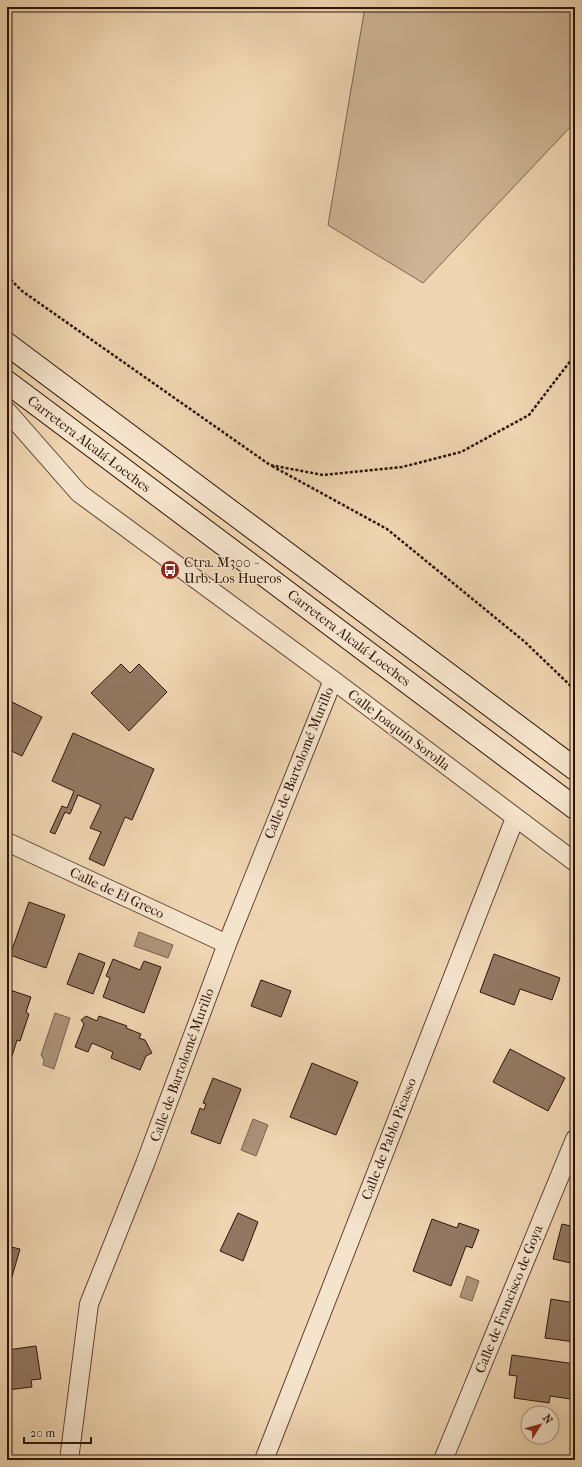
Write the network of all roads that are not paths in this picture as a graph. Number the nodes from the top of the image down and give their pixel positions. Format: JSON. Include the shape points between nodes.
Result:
{"nodes":[{"id":1,"x":7,"y":344,"type":"edge"},
{"id":2,"x":7,"y":382,"type":"edge"},
{"id":3,"x":7,"y":411,"type":"edge"},
{"id":4,"x":333,"y":680,"type":"junction"},
{"id":5,"x":575,"y":769,"type":"edge"},
{"id":6,"x":575,"y":808,"type":"edge"},
{"id":7,"x":515,"y":818,"type":"junction"},
{"id":8,"x":7,"y":842,"type":"edge"},
{"id":9,"x":575,"y":862,"type":"edge"},
{"id":10,"x":227,"y":944,"type":"junction"},
{"id":11,"x":575,"y":1139,"type":"edge"},
{"id":12,"x":69,"y":1460,"type":"edge"},
{"id":13,"x":264,"y":1460,"type":"edge"},
{"id":14,"x":443,"y":1460,"type":"edge"}],
"edges":[{"from":1,"to":5,"type":"main road"},
{"from":2,"to":6,"type":"main road","name":"Carretera Alcalá-Loeches"},
{"from":3,"to":4,"type":"street","name":"Calle Joaquín Sorolla","via":[[79,494]]},
{"from":4,"to":7,"type":"street","name":"Calle Joaquín Sorolla"},
{"from":4,"to":10,"type":"street","name":"Calle de Bartolomé Murillo"},
{"from":7,"to":9,"type":"street","name":"Calle Joaquín Sorolla"},
{"from":7,"to":13,"type":"street","name":"Calle de Pablo Picasso"},
{"from":8,"to":10,"type":"street","name":"Calle de El Greco"},
{"from":10,"to":12,"type":"street","name":"Calle de Bartolomé Murillo","via":[[145,1164],[89,1304]]},
{"from":11,"to":14,"type":"street","name":"Calle de Francisco de Goya"}]}
